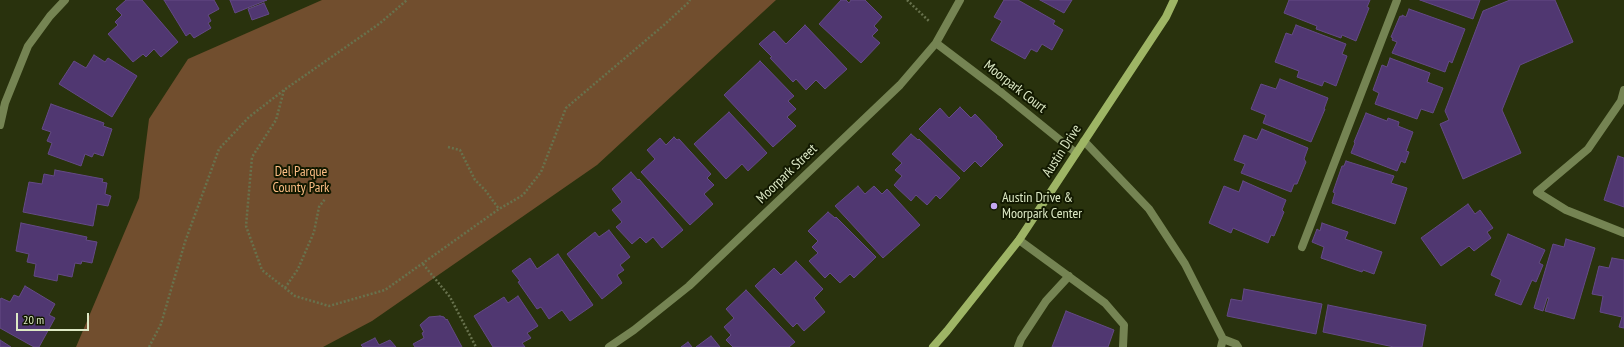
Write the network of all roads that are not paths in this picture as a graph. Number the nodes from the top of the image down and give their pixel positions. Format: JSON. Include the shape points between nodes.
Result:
{"nodes":[{"id":1,"x":65,"y":0,"type":"edge"},
{"id":2,"x":960,"y":0,"type":"edge"},
{"id":3,"x":1174,"y":0,"type":"edge"},
{"id":4,"x":1397,"y":0,"type":"edge"},
{"id":5,"x":936,"y":43,"type":"junction"},
{"id":6,"x":1624,"y":90,"type":"edge"},
{"id":7,"x":0,"y":125,"type":"edge"},
{"id":8,"x":1084,"y":141,"type":"junction"},
{"id":9,"x":1076,"y":153,"type":"junction"},
{"id":10,"x":1624,"y":233,"type":"edge"},
{"id":11,"x":1019,"y":240,"type":"junction"},
{"id":12,"x":1302,"y":246,"type":"dead end"},
{"id":13,"x":1069,"y":276,"type":"junction"},
{"id":14,"x":1222,"y":343,"type":"edge"},
{"id":15,"x":610,"y":347,"type":"edge"},
{"id":16,"x":933,"y":347,"type":"edge"},
{"id":17,"x":1018,"y":347,"type":"edge"},
{"id":18,"x":1122,"y":347,"type":"edge"},
{"id":19,"x":1238,"y":347,"type":"edge"}],
"edges":[{"from":1,"to":7,"type":"street","via":[[28,46],[5,103]]},
{"from":2,"to":5,"type":"street","name":"Moorpark Street"},
{"from":3,"to":8,"type":"main road","name":"Austin Drive","via":[[1166,17]]},
{"from":4,"to":12,"type":"street"},
{"from":5,"to":9,"type":"street","name":"Moorpark Court"},
{"from":5,"to":15,"type":"street","name":"Moorpark Street","via":[[900,85],[689,286]]},
{"from":6,"to":10,"type":"street","via":[[1620,101],[1588,149],[1537,192],[1566,210]]},
{"from":8,"to":9,"type":"main road","name":"Austin Drive"},
{"from":8,"to":14,"type":"street","via":[[1149,209],[1185,264]]},
{"from":9,"to":11,"type":"main road","name":"Austin Drive"},
{"from":11,"to":13,"type":"street"},
{"from":11,"to":16,"type":"main road","name":"Austin Drive"},
{"from":13,"to":17,"type":"street","via":[[1046,301]]},
{"from":13,"to":18,"type":"street","via":[[1105,303],[1124,325]]},
{"from":14,"to":19,"type":"street","via":[[1236,344]]}]}
